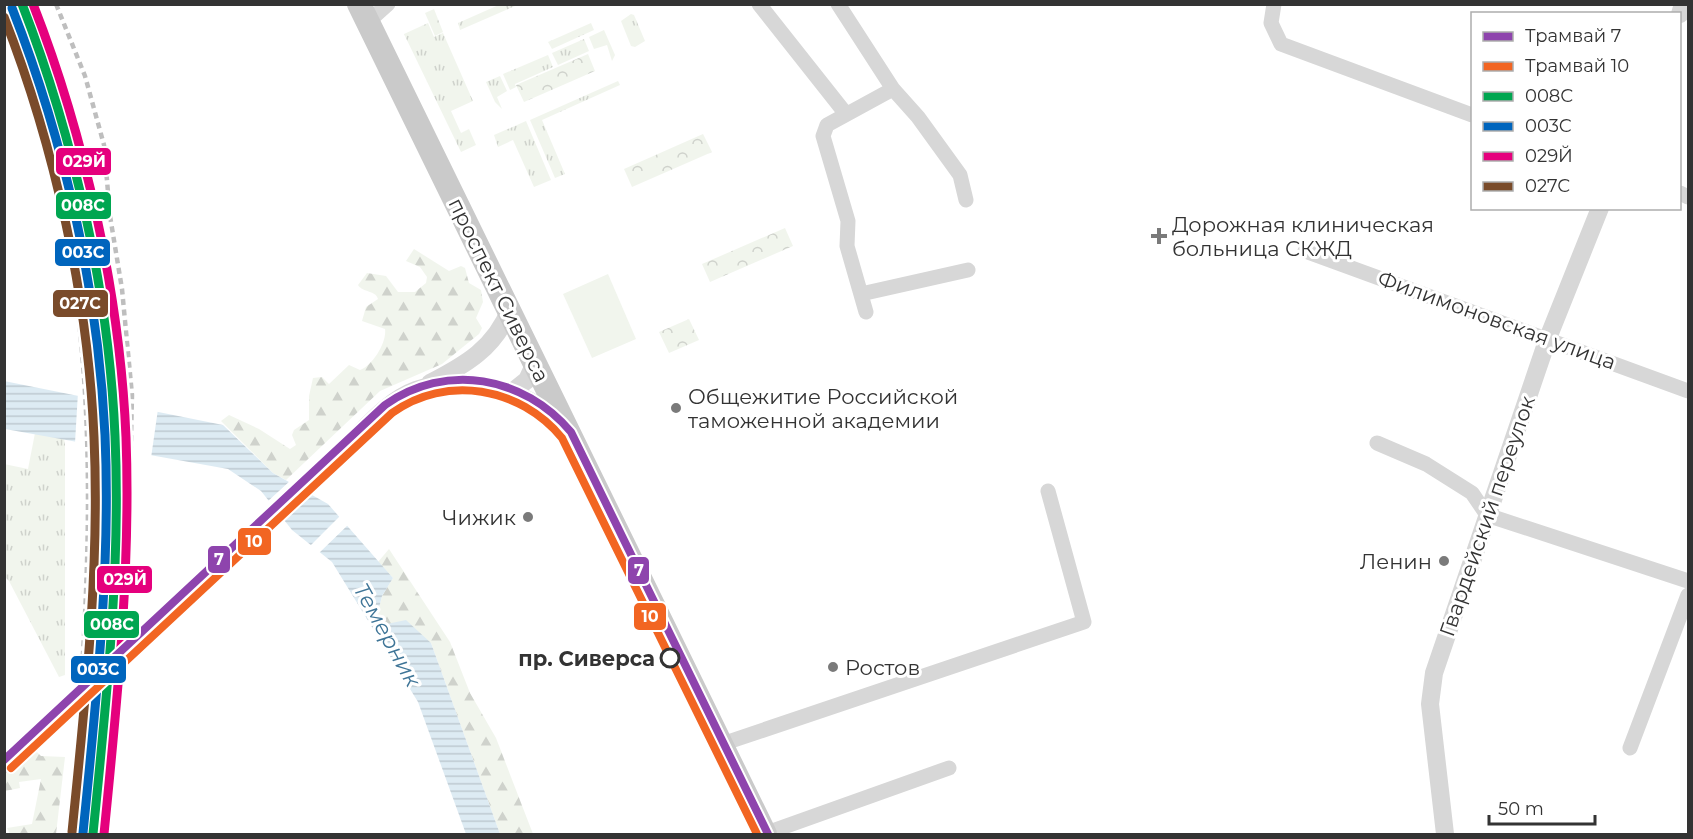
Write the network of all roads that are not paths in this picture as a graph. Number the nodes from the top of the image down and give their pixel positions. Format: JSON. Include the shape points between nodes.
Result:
{"nodes":[{"id":1,"x":388,"y":4,"type":"edge"},
{"id":2,"x":759,"y":4,"type":"edge"},
{"id":3,"x":838,"y":4,"type":"edge"},
{"id":4,"x":1274,"y":4,"type":"edge"},
{"id":5,"x":363,"y":13,"type":"edge"},
{"id":6,"x":893,"y":89,"type":"junction"},
{"id":7,"x":846,"y":114,"type":"junction"},
{"id":8,"x":1471,"y":114,"type":"edge"},
{"id":9,"x":966,"y":200,"type":"dead end"},
{"id":10,"x":1599,"y":210,"type":"edge"},
{"id":11,"x":1305,"y":251,"type":"dead end"},
{"id":12,"x":968,"y":270,"type":"dead end"},
{"id":13,"x":861,"y":294,"type":"junction"},
{"id":14,"x":510,"y":309,"type":"junction"},
{"id":15,"x":866,"y":312,"type":"dead end"},
{"id":16,"x":1548,"y":338,"type":"junction"},
{"id":17,"x":535,"y":363,"type":"junction"},
{"id":18,"x":417,"y":390,"type":"junction"},
{"id":19,"x":1689,"y":391,"type":"edge"},
{"id":20,"x":511,"y":393,"type":"junction"},
{"id":21,"x":568,"y":433,"type":"junction"},
{"id":22,"x":1377,"y":443,"type":"dead end"},
{"id":23,"x":1048,"y":491,"type":"dead end"},
{"id":24,"x":1487,"y":515,"type":"junction"},
{"id":25,"x":1689,"y":581,"type":"edge"},
{"id":26,"x":1689,"y":595,"type":"edge"},
{"id":27,"x":722,"y":744,"type":"junction"},
{"id":28,"x":1630,"y":748,"type":"dead end"},
{"id":29,"x":5,"y":764,"type":"edge"},
{"id":30,"x":949,"y":768,"type":"dead end"},
{"id":31,"x":764,"y":834,"type":"edge"},
{"id":32,"x":1445,"y":834,"type":"edge"}],
"edges":[{"from":1,"to":5,"type":"street"},
{"from":2,"to":7,"type":"street"},
{"from":3,"to":6,"type":"street"},
{"from":4,"to":8,"type":"street","via":[[1271,23],[1281,44]]},
{"from":5,"to":14,"type":"main road","name":"проспект Сиверса"},
{"from":6,"to":7,"type":"street"},
{"from":6,"to":9,"type":"street","via":[[960,175]]},
{"from":7,"to":13,"type":"street","via":[[825,127],[823,136],[848,221],[847,246]]},
{"from":10,"to":16,"type":"street","name":"Гвардейский переулок"},
{"from":11,"to":16,"type":"street","name":"Филимоновская улица"},
{"from":12,"to":13,"type":"street"},
{"from":13,"to":15,"type":"street"},
{"from":14,"to":17,"type":"main road","name":"проспект Сиверса"},
{"from":14,"to":18,"type":"street","via":[[494,340],[457,368]]},
{"from":16,"to":19,"type":"street","name":"Филимоновская улица"},
{"from":16,"to":24,"type":"street","name":"Гвардейский переулок"},
{"from":17,"to":20,"type":"street","via":[[527,380]]},
{"from":17,"to":21,"type":"main road","name":"проспект Сиверса"},
{"from":18,"to":20,"type":"street","via":[[462,384]]},
{"from":18,"to":29,"type":"street","bridge":true,"via":[[387,408]]},
{"from":20,"to":21,"type":"street","via":[[548,411]]},
{"from":21,"to":27,"type":"main road","name":"проспект Сиверса"},
{"from":22,"to":24,"type":"street","via":[[1426,464],[1472,493]]},
{"from":23,"to":27,"type":"street","via":[[1083,622]]},
{"from":24,"to":25,"type":"street"},
{"from":24,"to":32,"type":"street","name":"Гвардейский переулок","via":[[1434,673],[1430,704]]},
{"from":26,"to":28,"type":"street"},
{"from":27,"to":31,"type":"main road","name":"проспект Сиверса"},
{"from":30,"to":31,"type":"street"}]}
